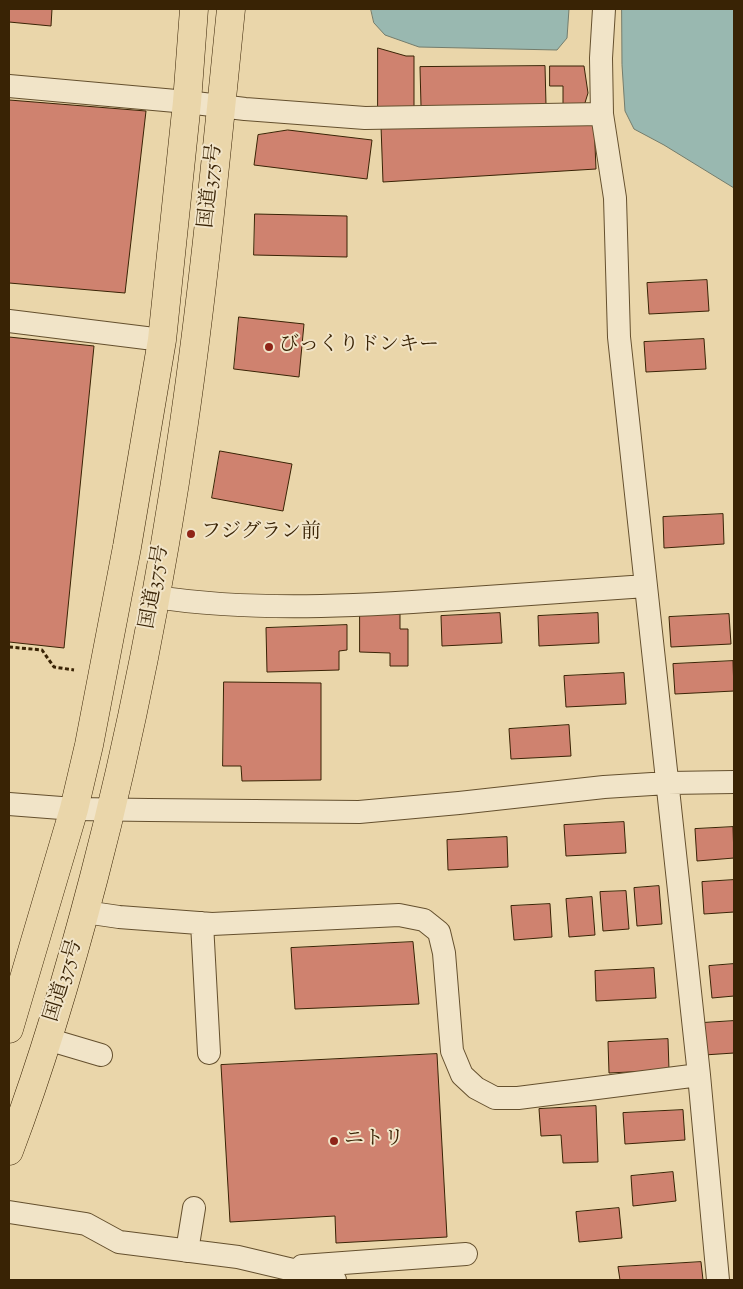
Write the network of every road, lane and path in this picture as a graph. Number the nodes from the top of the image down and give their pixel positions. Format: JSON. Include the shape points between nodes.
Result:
{"nodes":[{"id":1,"x":194,"y":9,"type":"edge"},
{"id":2,"x":231,"y":9,"type":"edge"},
{"id":3,"x":604,"y":9,"type":"edge"},
{"id":4,"x":9,"y":86,"type":"edge"},
{"id":5,"x":187,"y":102,"type":"junction"},
{"id":6,"x":221,"y":106,"type":"junction"},
{"id":7,"x":602,"y":114,"type":"junction"},
{"id":8,"x":9,"y":321,"type":"edge"},
{"id":9,"x":162,"y":340,"type":"junction"},
{"id":10,"x":646,"y":586,"type":"junction"},
{"id":11,"x":156,"y":597,"type":"junction"},
{"id":12,"x":9,"y":646,"type":"edge"},
{"id":13,"x":74,"y":670,"type":"dead end"},
{"id":14,"x":734,"y":782,"type":"edge"},
{"id":15,"x":668,"y":783,"type":"junction"},
{"id":16,"x":9,"y":804,"type":"edge"},
{"id":17,"x":74,"y":808,"type":"junction"},
{"id":18,"x":112,"y":809,"type":"junction"},
{"id":19,"x":85,"y":912,"type":"junction"},
{"id":20,"x":202,"y":923,"type":"junction"},
{"id":21,"x":9,"y":1029,"type":"edge"},
{"id":22,"x":47,"y":1039,"type":"junction"},
{"id":23,"x":209,"y":1054,"type":"dead end"},
{"id":24,"x":101,"y":1055,"type":"dead end"},
{"id":25,"x":699,"y":1075,"type":"junction"},
{"id":26,"x":9,"y":1151,"type":"edge"},
{"id":27,"x":194,"y":1208,"type":"dead end"},
{"id":28,"x":9,"y":1212,"type":"edge"},
{"id":29,"x":187,"y":1251,"type":"junction"},
{"id":30,"x":466,"y":1254,"type":"dead end"},
{"id":31,"x":281,"y":1267,"type":"junction"},
{"id":32,"x":335,"y":1280,"type":"edge"},
{"id":33,"x":718,"y":1280,"type":"edge"}],
"edges":[{"from":1,"to":5,"type":"highway","name":"国道375号"},
{"from":2,"to":6,"type":"highway","name":"国道375号"},
{"from":3,"to":7,"type":"street"},
{"from":4,"to":5,"type":"street"},
{"from":5,"to":6,"type":"street"},
{"from":5,"to":9,"type":"highway","name":"国道375号"},
{"from":6,"to":7,"type":"street","via":[[365,118]]},
{"from":6,"to":11,"type":"highway","name":"国道375号","via":[[190,382]]},
{"from":7,"to":10,"type":"street","via":[[615,198],[619,337]]},
{"from":8,"to":9,"type":"street"},
{"from":9,"to":17,"type":"highway","name":"国道375号","via":[[126,556]]},
{"from":10,"to":11,"type":"street","via":[[322,606],[198,604]]},
{"from":10,"to":15,"type":"street"},
{"from":11,"to":18,"type":"highway","name":"国道375号"},
{"from":12,"to":13,"type":"path","via":[[42,650],[54,667]]},
{"from":14,"to":15,"type":"street"},
{"from":15,"to":18,"type":"street","via":[[359,812]]},
{"from":15,"to":25,"type":"street"},
{"from":16,"to":17,"type":"street"},
{"from":17,"to":18,"type":"street"},
{"from":17,"to":21,"type":"highway","name":"国道375号"},
{"from":18,"to":19,"type":"highway","name":"国道375号"},
{"from":19,"to":20,"type":"street"},
{"from":19,"to":22,"type":"highway","name":"国道375号"},
{"from":20,"to":23,"type":"street"},
{"from":20,"to":25,"type":"street","via":[[399,915],[424,920],[439,932],[444,953],[452,1051],[462,1075],[476,1088],[495,1098],[518,1098]]},
{"from":22,"to":24,"type":"street"},
{"from":22,"to":26,"type":"highway","name":"国道375号","via":[[30,1097]]},
{"from":25,"to":33,"type":"street"},
{"from":27,"to":29,"type":"street"},
{"from":28,"to":29,"type":"street","via":[[86,1224],[119,1242]]},
{"from":29,"to":31,"type":"street","via":[[238,1257]]},
{"from":30,"to":31,"type":"street"},
{"from":31,"to":32,"type":"street"}]}
